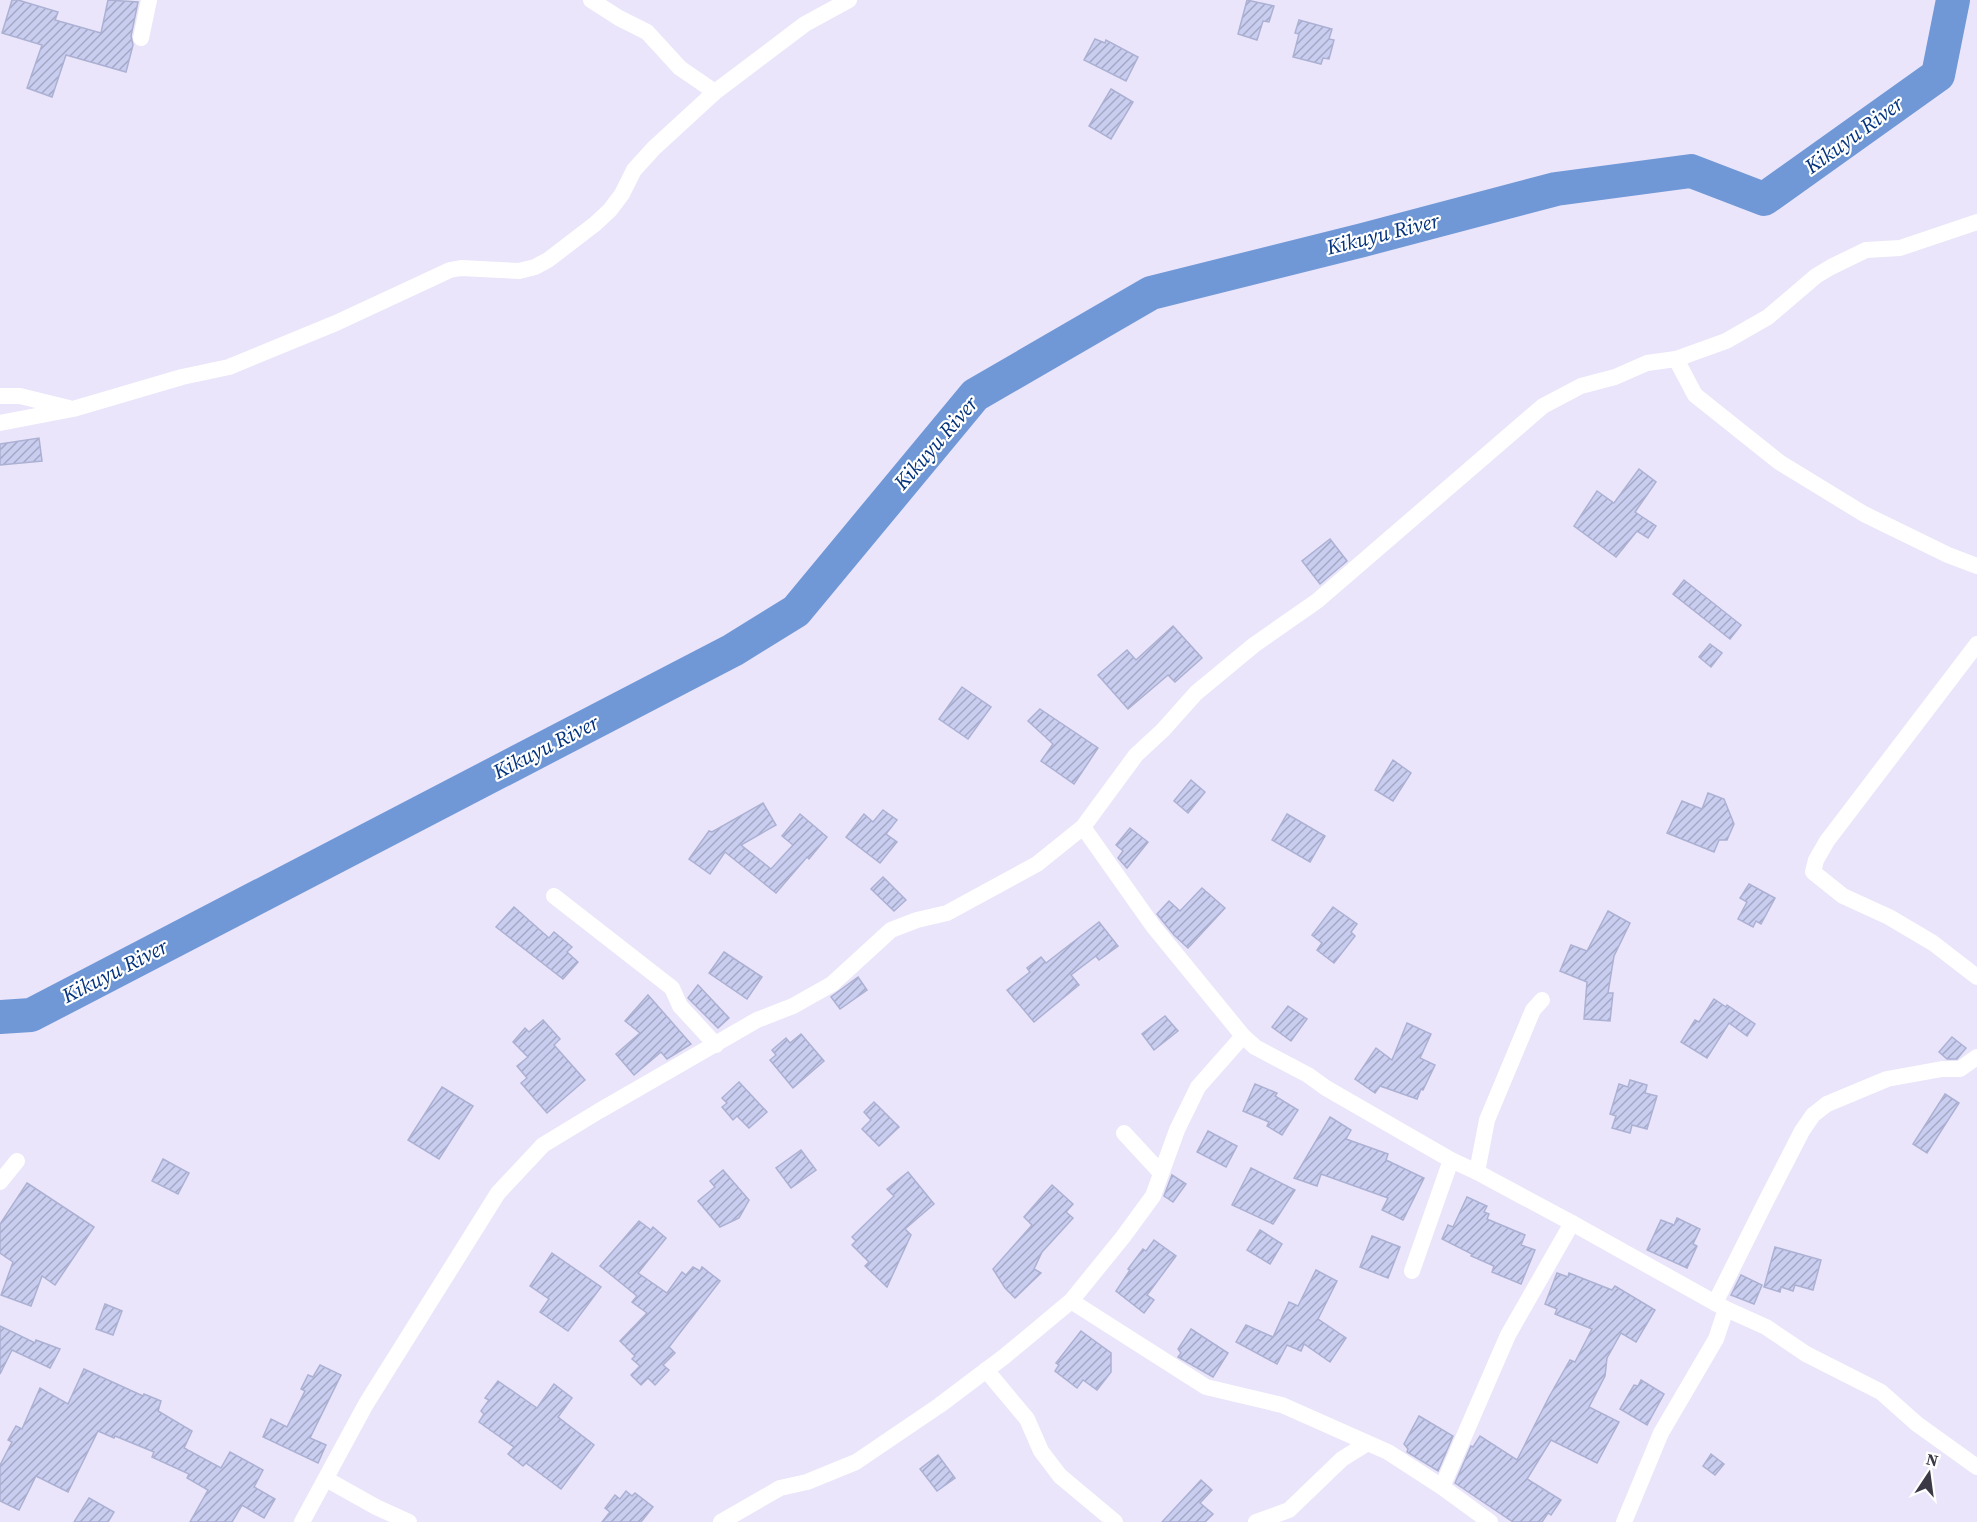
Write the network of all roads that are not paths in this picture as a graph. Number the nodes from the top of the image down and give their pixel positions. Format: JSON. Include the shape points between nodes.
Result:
{"nodes":[{"id":1,"x":149,"y":0,"type":"edge"},
{"id":2,"x":591,"y":0,"type":"edge"},
{"id":3,"x":849,"y":0,"type":"edge"},
{"id":4,"x":141,"y":38,"type":"dead end"},
{"id":5,"x":716,"y":92,"type":"junction"},
{"id":6,"x":1977,"y":222,"type":"edge"},
{"id":7,"x":1676,"y":359,"type":"junction"},
{"id":8,"x":0,"y":396,"type":"edge"},
{"id":9,"x":73,"y":410,"type":"junction"},
{"id":10,"x":0,"y":423,"type":"edge"},
{"id":11,"x":1977,"y":566,"type":"edge"},
{"id":12,"x":1977,"y":644,"type":"edge"},
{"id":13,"x":1083,"y":827,"type":"junction"},
{"id":14,"x":554,"y":896,"type":"dead end"},
{"id":15,"x":1977,"y":977,"type":"edge"},
{"id":16,"x":1542,"y":1000,"type":"dead end"},
{"id":17,"x":1243,"y":1036,"type":"junction"},
{"id":18,"x":716,"y":1045,"type":"junction"},
{"id":19,"x":1977,"y":1057,"type":"edge"},
{"id":20,"x":1124,"y":1133,"type":"dead end"},
{"id":21,"x":1451,"y":1160,"type":"junction"},
{"id":22,"x":17,"y":1161,"type":"dead end"},
{"id":23,"x":1477,"y":1172,"type":"junction"},
{"id":24,"x":1161,"y":1173,"type":"junction"},
{"id":25,"x":0,"y":1182,"type":"edge"},
{"id":26,"x":1572,"y":1223,"type":"junction"},
{"id":27,"x":1412,"y":1271,"type":"dead end"},
{"id":28,"x":1071,"y":1301,"type":"junction"},
{"id":29,"x":1720,"y":1306,"type":"junction"},
{"id":30,"x":986,"y":1370,"type":"junction"},
{"id":31,"x":1366,"y":1444,"type":"junction"},
{"id":32,"x":1977,"y":1467,"type":"edge"},
{"id":33,"x":326,"y":1479,"type":"junction"},
{"id":34,"x":1442,"y":1487,"type":"junction"},
{"id":35,"x":302,"y":1522,"type":"edge"},
{"id":36,"x":409,"y":1522,"type":"edge"},
{"id":37,"x":721,"y":1522,"type":"edge"},
{"id":38,"x":1115,"y":1522,"type":"edge"},
{"id":39,"x":1256,"y":1522,"type":"edge"},
{"id":40,"x":1491,"y":1522,"type":"edge"},
{"id":41,"x":1624,"y":1522,"type":"edge"}],
"edges":[{"from":1,"to":4,"type":"street"},
{"from":2,"to":5,"type":"street","via":[[647,32],[680,68]]},
{"from":3,"to":5,"type":"street","via":[[805,24]]},
{"from":5,"to":9,"type":"street","via":[[634,170],[610,210],[535,267],[519,271],[450,270],[229,367]]},
{"from":6,"to":7,"type":"street","via":[[1899,248],[1866,250],[1816,276],[1768,317],[1737,335]]},
{"from":7,"to":11,"type":"street","via":[[1695,395],[1779,462],[1864,514]]},
{"from":7,"to":13,"type":"street","via":[[1647,363],[1581,386],[1543,406],[1317,601],[1254,645],[1196,693],[1136,755]]},
{"from":8,"to":9,"type":"street","via":[[20,396]]},
{"from":9,"to":10,"type":"street"},
{"from":12,"to":15,"type":"street","via":[[1827,841],[1813,872],[1843,896],[1933,943]]},
{"from":13,"to":17,"type":"street","via":[[1153,926]]},
{"from":13,"to":18,"type":"street","via":[[1037,864],[991,891],[947,913],[891,930],[832,984],[757,1020]]},
{"from":14,"to":18,"type":"street","via":[[672,988],[680,1006]]},
{"from":16,"to":23,"type":"street","via":[[1533,1010],[1487,1120]]},
{"from":17,"to":21,"type":"street","via":[[1255,1047]]},
{"from":17,"to":24,"type":"street","via":[[1198,1087]]},
{"from":18,"to":33,"type":"street","via":[[543,1145],[498,1193],[366,1404]]},
{"from":19,"to":29,"type":"street","via":[[1960,1069],[1887,1079],[1827,1104],[1813,1115],[1766,1202]]},
{"from":20,"to":24,"type":"street"},
{"from":21,"to":23,"type":"street"},
{"from":21,"to":27,"type":"street"},
{"from":22,"to":25,"type":"street"},
{"from":23,"to":26,"type":"street"},
{"from":24,"to":28,"type":"street","via":[[1153,1196]]},
{"from":26,"to":29,"type":"street"},
{"from":26,"to":34,"type":"street","via":[[1508,1335]]},
{"from":28,"to":30,"type":"street"},
{"from":28,"to":31,"type":"street","via":[[1206,1387],[1282,1405]]},
{"from":29,"to":32,"type":"street","via":[[1766,1327],[1806,1354],[1881,1392],[1917,1424]]},
{"from":29,"to":41,"type":"street","via":[[1716,1339],[1661,1433]]},
{"from":30,"to":37,"type":"street","via":[[856,1462],[807,1482],[780,1488]]},
{"from":30,"to":38,"type":"street","via":[[1027,1419],[1041,1451],[1060,1476]]},
{"from":31,"to":34,"type":"street","via":[[1388,1452]]},
{"from":31,"to":39,"type":"street","via":[[1342,1460],[1289,1510]]},
{"from":33,"to":35,"type":"street"},
{"from":33,"to":36,"type":"street"},
{"from":34,"to":40,"type":"street"}]}
